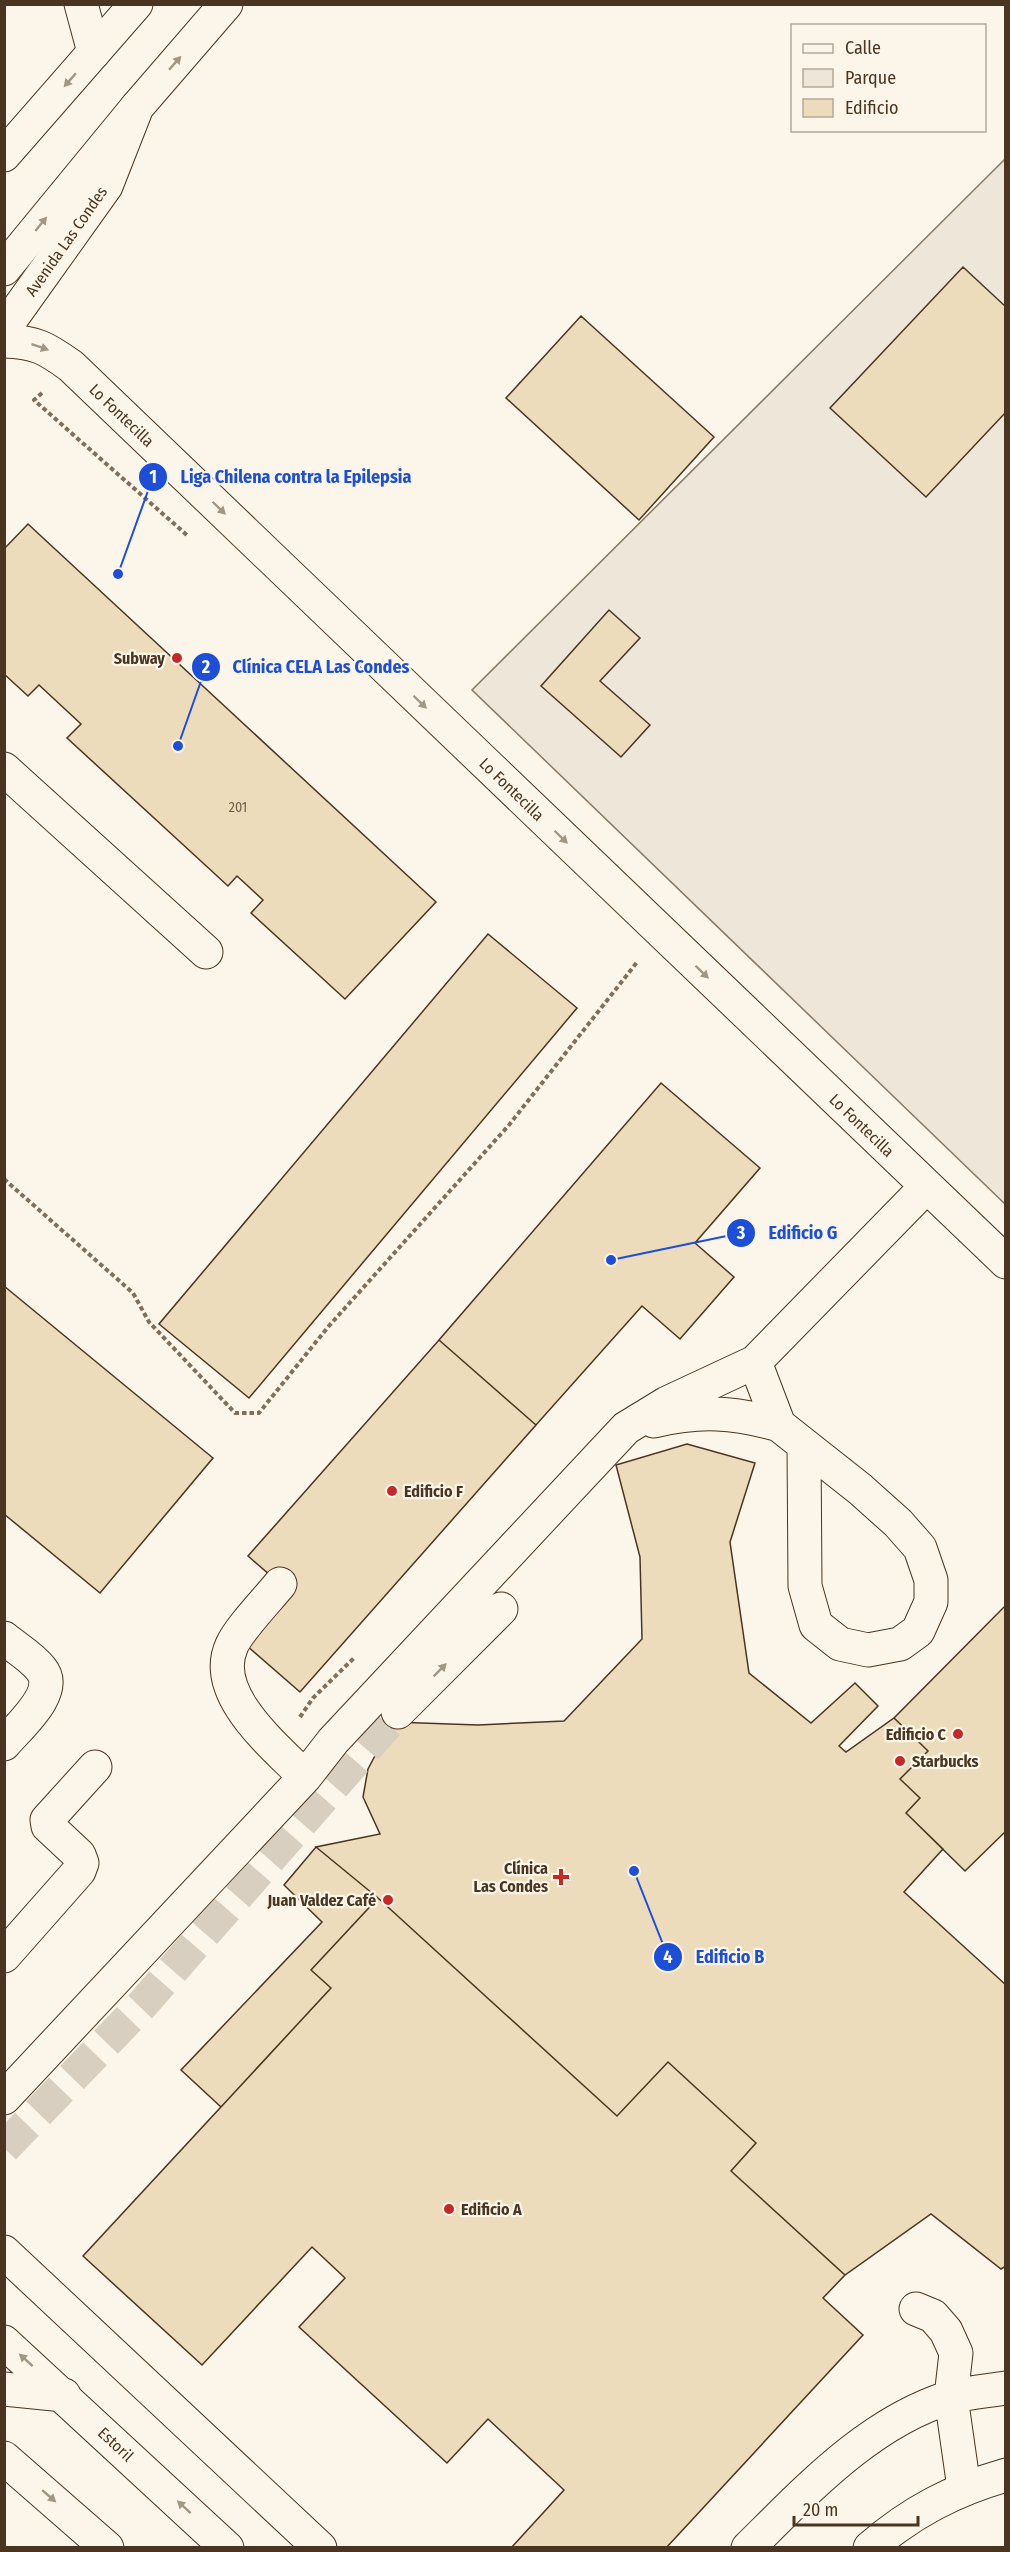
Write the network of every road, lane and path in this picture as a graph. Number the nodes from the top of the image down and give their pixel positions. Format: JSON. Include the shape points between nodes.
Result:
{"nodes":[{"id":1,"x":81,"y":4,"type":"edge"},
{"id":2,"x":136,"y":4,"type":"edge"},
{"id":3,"x":226,"y":4,"type":"edge"},
{"id":4,"x":94,"y":52,"type":"junction"},
{"id":5,"x":137,"y":106,"type":"junction"},
{"id":6,"x":4,"y":156,"type":"edge"},
{"id":7,"x":4,"y":269,"type":"edge"},
{"id":8,"x":4,"y":329,"type":"edge"},
{"id":9,"x":4,"y":341,"type":"edge"},
{"id":10,"x":4,"y":769,"type":"edge"},
{"id":11,"x":661,"y":933,"type":"junction"},
{"id":12,"x":206,"y":952,"type":"dead end"},
{"id":13,"x":4,"y":1179,"type":"edge"},
{"id":14,"x":926,"y":1186,"type":"junction"},
{"id":15,"x":1005,"y":1262,"type":"edge"},
{"id":16,"x":755,"y":1362,"type":"junction"},
{"id":17,"x":779,"y":1425,"type":"junction"},
{"id":18,"x":626,"y":1428,"type":"junction"},
{"id":19,"x":804,"y":1445,"type":"junction"},
{"id":20,"x":280,"y":1584,"type":"dead end"},
{"id":21,"x":501,"y":1609,"type":"dead end"},
{"id":22,"x":4,"y":1638,"type":"edge"},
{"id":23,"x":398,"y":1712,"type":"tunnel mouth"},
{"id":24,"x":4,"y":1744,"type":"edge"},
{"id":25,"x":95,"y":1767,"type":"dead end"},
{"id":26,"x":305,"y":1777,"type":"junction"},
{"id":27,"x":4,"y":1956,"type":"edge"},
{"id":28,"x":4,"y":2098,"type":"edge"},
{"id":29,"x":4,"y":2252,"type":"edge"},
{"id":30,"x":916,"y":2308,"type":"dead end"},
{"id":31,"x":4,"y":2342,"type":"edge"},
{"id":32,"x":1005,"y":2388,"type":"edge"},
{"id":33,"x":4,"y":2389,"type":"edge"},
{"id":34,"x":64,"y":2395,"type":"junction"},
{"id":35,"x":951,"y":2397,"type":"junction"},
{"id":36,"x":4,"y":2458,"type":"edge"},
{"id":37,"x":1005,"y":2475,"type":"edge"},
{"id":38,"x":964,"y":2488,"type":"junction"},
{"id":39,"x":107,"y":2547,"type":"edge"},
{"id":40,"x":227,"y":2547,"type":"edge"},
{"id":41,"x":320,"y":2547,"type":"edge"},
{"id":42,"x":748,"y":2547,"type":"edge"},
{"id":43,"x":870,"y":2547,"type":"edge"}],
"edges":[{"from":1,"to":4,"type":"main road"},
{"from":2,"to":4,"type":"main road"},
{"from":5,"to":3,"type":"main road","name":"Avenida Las Condes","one_way":true},
{"from":4,"to":6,"type":"main road","one_way":true},
{"from":7,"to":5,"type":"main road","one_way":true},
{"from":5,"to":8,"type":"main road","name":"Avenida Las Condes","via":[[106,186]]},
{"from":9,"to":11,"type":"main road","name":"Lo Fontecilla","one_way":true,"via":[[46,347],[71,366]]},
{"from":10,"to":12,"type":"main road"},
{"from":11,"to":13,"type":"path","via":[[509,1125],[328,1327],[259,1413],[235,1413],[149,1322],[133,1293]]},
{"from":11,"to":14,"type":"main road","name":"Lo Fontecilla","one_way":true},
{"from":14,"to":15,"type":"main road","name":"Lo Fontecilla"},
{"from":14,"to":16,"type":"main road"},
{"from":16,"to":17,"type":"main road"},
{"from":16,"to":18,"type":"main road","via":[[667,1403]]},
{"from":17,"to":18,"type":"main road","via":[[746,1415],[717,1414],[680,1415]]},
{"from":17,"to":19,"type":"main road"},
{"from":18,"to":26,"type":"main road","via":[[333,1741]]},
{"from":19,"to":19,"type":"main road","via":[[805,1586],[816,1625],[840,1644],[868,1650],[900,1644],[918,1631],[931,1602],[931,1580],[920,1548],[860,1489]]},
{"from":20,"to":26,"type":"main road","via":[[232,1644],[227,1681],[246,1715]]},
{"from":23,"to":21,"type":"main road","one_way":true},
{"from":22,"to":24,"type":"main road","via":[[42,1670],[47,1683],[44,1697]]},
{"from":25,"to":27,"type":"main road","via":[[47,1820],[48,1826],[79,1855],[79,1871]]},
{"from":26,"to":28,"type":"main road"},
{"from":29,"to":41,"type":"main road"},
{"from":30,"to":35,"type":"main road","via":[[933,2316],[946,2331],[956,2353]]},
{"from":34,"to":31,"type":"main road","name":"Estoril","one_way":true},
{"from":32,"to":35,"type":"main road"},
{"from":33,"to":34,"type":"main road"},
{"from":40,"to":34,"type":"main road","name":"Estoril","one_way":true},
{"from":35,"to":38,"type":"main road"},
{"from":35,"to":42,"type":"main road","via":[[868,2439],[816,2480]]},
{"from":36,"to":39,"type":"main road","one_way":true},
{"from":37,"to":38,"type":"main road"},
{"from":38,"to":43,"type":"main road","via":[[909,2516]]}]}
